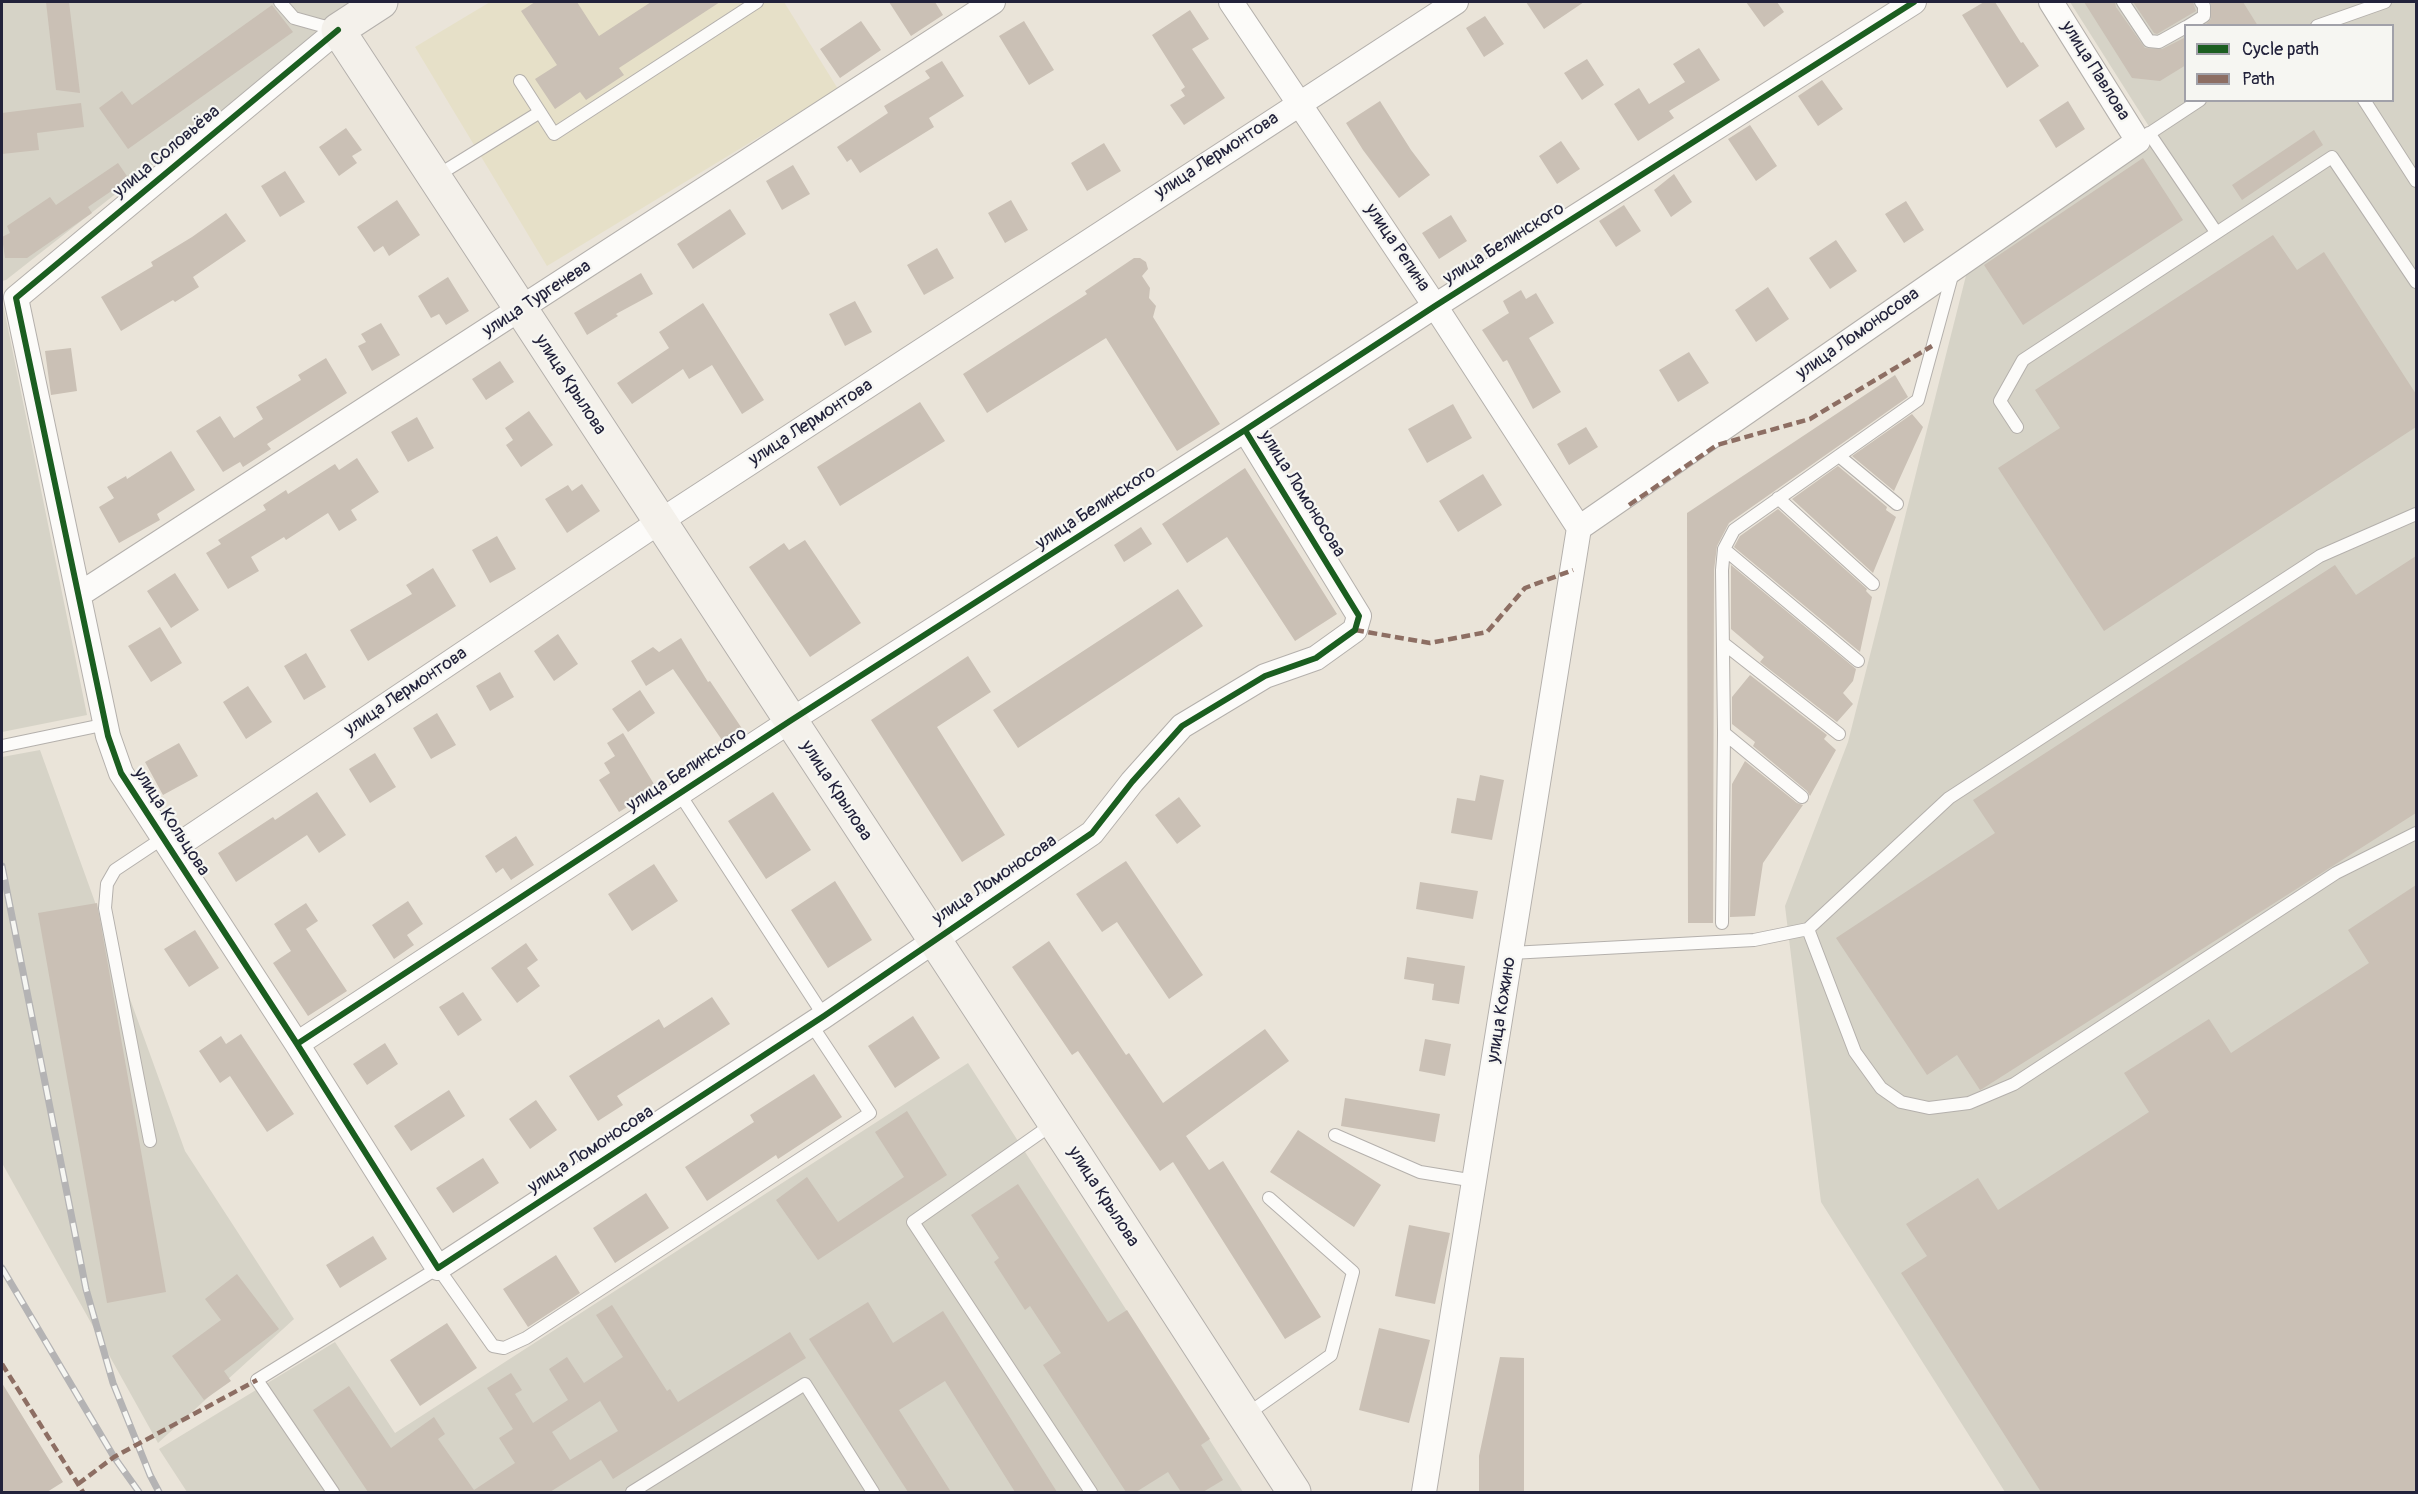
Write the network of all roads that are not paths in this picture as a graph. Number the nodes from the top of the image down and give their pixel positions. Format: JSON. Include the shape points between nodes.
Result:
{"nodes":[{"id":1,"x":280,"y":2,"type":"edge"},
{"id":2,"x":381,"y":2,"type":"edge"},
{"id":3,"x":757,"y":2,"type":"edge"},
{"id":4,"x":993,"y":2,"type":"edge"},
{"id":5,"x":1231,"y":2,"type":"edge"},
{"id":6,"x":1456,"y":2,"type":"edge"},
{"id":7,"x":1914,"y":2,"type":"edge"},
{"id":8,"x":2052,"y":2,"type":"edge"},
{"id":9,"x":2122,"y":2,"type":"edge"},
{"id":10,"x":2201,"y":2,"type":"edge"},
{"id":11,"x":2385,"y":2,"type":"edge"},
{"id":12,"x":2190,"y":24,"type":"edge"},
{"id":13,"x":2323,"y":24,"type":"edge"},
{"id":14,"x":2184,"y":28,"type":"edge"},
{"id":15,"x":338,"y":30,"type":"junction"},
{"id":16,"x":520,"y":81,"type":"dead end"},
{"id":17,"x":1299,"y":102,"type":"junction"},
{"id":18,"x":2197,"y":102,"type":"edge"},
{"id":19,"x":2365,"y":102,"type":"edge"},
{"id":20,"x":540,"y":112,"type":"junction"},
{"id":21,"x":2143,"y":137,"type":"junction"},
{"id":22,"x":434,"y":177,"type":"junction"},
{"id":23,"x":2416,"y":181,"type":"edge"},
{"id":24,"x":2216,"y":232,"type":"junction"},
{"id":25,"x":1954,"y":268,"type":"junction"},
{"id":26,"x":2416,"y":282,"type":"edge"},
{"id":27,"x":16,"y":298,"type":"joint"},
{"id":28,"x":1435,"y":306,"type":"junction"},
{"id":29,"x":520,"y":310,"type":"junction"},
{"id":30,"x":2017,"y":427,"type":"dead end"},
{"id":31,"x":1245,"y":430,"type":"junction"},
{"id":32,"x":1839,"y":456,"type":"junction"},
{"id":33,"x":1778,"y":498,"type":"junction"},
{"id":34,"x":1897,"y":504,"type":"dead end"},
{"id":35,"x":2416,"y":514,"type":"edge"},
{"id":36,"x":659,"y":522,"type":"junction"},
{"id":37,"x":1579,"y":528,"type":"junction"},
{"id":38,"x":1724,"y":549,"type":"junction"},
{"id":39,"x":1873,"y":584,"type":"dead end"},
{"id":40,"x":80,"y":594,"type":"junction"},
{"id":41,"x":1723,"y":644,"type":"junction"},
{"id":42,"x":1858,"y":661,"type":"dead end"},
{"id":43,"x":790,"y":721,"type":"junction"},
{"id":44,"x":107,"y":724,"type":"junction"},
{"id":45,"x":1724,"y":733,"type":"junction"},
{"id":46,"x":1839,"y":734,"type":"dead end"},
{"id":47,"x":2,"y":746,"type":"edge"},
{"id":48,"x":679,"y":794,"type":"junction"},
{"id":49,"x":1802,"y":797,"type":"dead end"},
{"id":50,"x":2416,"y":833,"type":"edge"},
{"id":51,"x":167,"y":844,"type":"junction"},
{"id":52,"x":1722,"y":923,"type":"dead end"},
{"id":53,"x":1808,"y":929,"type":"junction"},
{"id":54,"x":934,"y":940,"type":"junction"},
{"id":55,"x":1511,"y":953,"type":"junction"},
{"id":56,"x":818,"y":1020,"type":"junction"},
{"id":57,"x":297,"y":1044,"type":"junction"},
{"id":58,"x":1054,"y":1122,"type":"junction"},
{"id":59,"x":1335,"y":1135,"type":"dead end"},
{"id":60,"x":150,"y":1141,"type":"dead end"},
{"id":61,"x":1475,"y":1181,"type":"junction"},
{"id":62,"x":1269,"y":1198,"type":"dead end"},
{"id":63,"x":438,"y":1268,"type":"junction"},
{"id":64,"x":1245,"y":1416,"type":"junction"},
{"id":65,"x":333,"y":1492,"type":"edge"},
{"id":66,"x":632,"y":1492,"type":"edge"},
{"id":67,"x":873,"y":1492,"type":"edge"},
{"id":68,"x":1091,"y":1492,"type":"edge"},
{"id":69,"x":1294,"y":1492,"type":"edge"},
{"id":70,"x":1424,"y":1492,"type":"edge"}],
"edges":[{"from":1,"to":15,"type":"lane","via":[[294,18]]},
{"from":2,"to":15,"type":"main road","name":"улица Соловьёва"},
{"from":3,"to":20,"type":"lane","via":[[554,134]]},
{"from":4,"to":29,"type":"street","name":"улица Тургенева"},
{"from":5,"to":17,"type":"street","name":"улица Репина"},
{"from":6,"to":17,"type":"street","name":"улица Лермонтова"},
{"from":7,"to":28,"type":"street","name":"улица Белинского"},
{"from":8,"to":21,"type":"street","name":"улица Павлова"},
{"from":9,"to":14,"type":"lane","via":[[2149,42],[2159,42]]},
{"from":10,"to":12,"type":"lane","via":[[2204,16]]},
{"from":11,"to":13,"type":"lane"},
{"from":15,"to":22,"type":"main road","name":"улица Крылова"},
{"from":15,"to":27,"type":"street","name":"улица Соловьёва"},
{"from":16,"to":20,"type":"lane"},
{"from":17,"to":28,"type":"street","name":"улица Репина"},
{"from":17,"to":36,"type":"street","name":"улица Лермонтова"},
{"from":18,"to":21,"type":"lane"},
{"from":19,"to":23,"type":"lane"},
{"from":20,"to":22,"type":"lane"},
{"from":21,"to":24,"type":"lane"},
{"from":21,"to":25,"type":"street","name":"улица Ломоносова"},
{"from":22,"to":29,"type":"main road","name":"улица Крылова"},
{"from":24,"to":26,"type":"lane","via":[[2332,157]]},
{"from":24,"to":30,"type":"lane","via":[[2023,360],[2000,400]]},
{"from":25,"to":32,"type":"lane","via":[[1918,400]]},
{"from":25,"to":37,"type":"street","name":"улица Ломоносова"},
{"from":27,"to":40,"type":"street","name":"улица Кольцова"},
{"from":28,"to":31,"type":"street","name":"улица Белинского"},
{"from":28,"to":37,"type":"street","name":"улица Репина"},
{"from":29,"to":36,"type":"main road","name":"улица Крылова"},
{"from":29,"to":40,"type":"street","name":"улица Тургенева"},
{"from":31,"to":43,"type":"street","name":"улица Белинского"},
{"from":31,"to":54,"type":"street","name":"улица Ломоносова","via":[[1359,616],[1355,630],[1316,658],[1265,676],[1182,726],[1092,833]]},
{"from":32,"to":33,"type":"lane"},
{"from":32,"to":34,"type":"lane"},
{"from":33,"to":38,"type":"lane","via":[[1734,530]]},
{"from":33,"to":39,"type":"lane"},
{"from":35,"to":53,"type":"lane","via":[[2320,556],[1949,798]]},
{"from":36,"to":43,"type":"main road","name":"улица Крылова"},
{"from":36,"to":51,"type":"street","name":"улица Лермонтова"},
{"from":37,"to":55,"type":"street","name":"улица Кожино"},
{"from":38,"to":41,"type":"lane"},
{"from":38,"to":42,"type":"lane"},
{"from":40,"to":44,"type":"street","name":"улица Кольцова"},
{"from":41,"to":45,"type":"lane"},
{"from":41,"to":46,"type":"lane"},
{"from":43,"to":48,"type":"street","name":"улица Белинского"},
{"from":43,"to":54,"type":"main road","name":"улица Крылова"},
{"from":44,"to":47,"type":"lane"},
{"from":44,"to":51,"type":"street","name":"улица Кольцова","via":[[121,773]]},
{"from":45,"to":49,"type":"lane"},
{"from":45,"to":52,"type":"lane"},
{"from":48,"to":56,"type":"lane"},
{"from":48,"to":57,"type":"street","name":"улица Белинского"},
{"from":50,"to":53,"type":"lane","via":[[2336,873],[2014,1084],[1970,1103],[1929,1108],[1901,1102],[1881,1088],[1855,1052]]},
{"from":51,"to":57,"type":"street","name":"улица Кольцова"},
{"from":51,"to":60,"type":"lane","via":[[115,870],[107,884],[105,908]]},
{"from":53,"to":55,"type":"lane","via":[[1754,940]]},
{"from":54,"to":56,"type":"street","name":"улица Ломоносова"},
{"from":54,"to":58,"type":"main road","name":"улица Крылова"},
{"from":55,"to":61,"type":"street","name":"улица Кожино"},
{"from":56,"to":63,"type":"street","name":"улица Ломоносова"},
{"from":56,"to":63,"type":"lane","via":[[870,1113],[526,1338],[504,1348],[493,1346]]},
{"from":57,"to":63,"type":"street","name":"улица Кольцова"},
{"from":58,"to":64,"type":"main road","name":"улица Крылова"},
{"from":58,"to":68,"type":"lane","via":[[913,1222]]},
{"from":59,"to":61,"type":"lane","via":[[1420,1172]]},
{"from":61,"to":70,"type":"street","name":"улица Кожино"},
{"from":62,"to":64,"type":"lane","via":[[1353,1272],[1331,1355]]},
{"from":63,"to":65,"type":"lane","name":"улица Ломоносова","via":[[257,1380]]},
{"from":64,"to":69,"type":"main road","name":"улица Крылова"},
{"from":66,"to":67,"type":"lane","via":[[805,1384]]}]}
